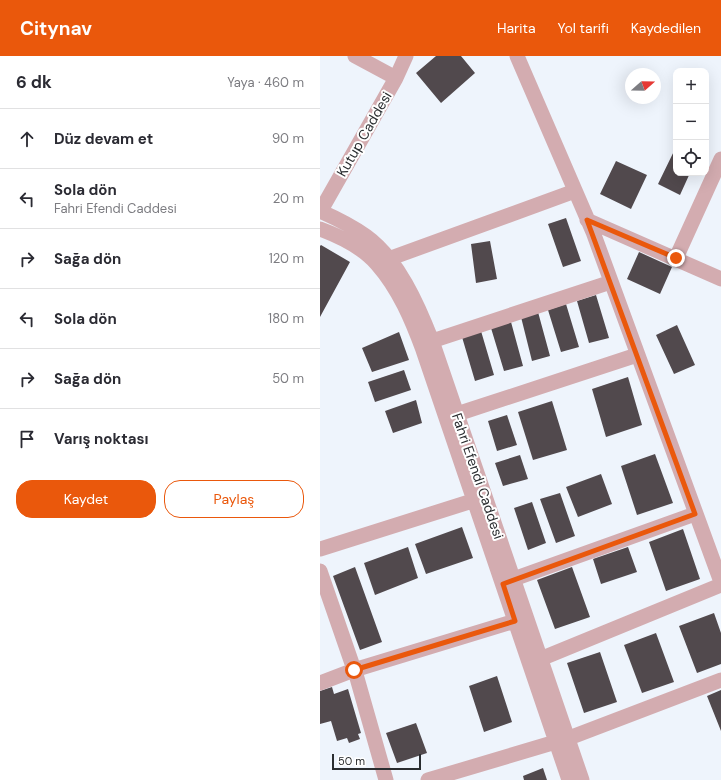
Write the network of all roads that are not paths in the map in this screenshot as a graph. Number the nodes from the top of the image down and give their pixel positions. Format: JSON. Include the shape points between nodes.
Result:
{"nodes":[{"id":1,"x":355,"y":56,"type":"edge"},
{"id":2,"x":406,"y":56,"type":"edge"},
{"id":3,"x":517,"y":56,"type":"edge"},
{"id":4,"x":396,"y":78,"type":"junction"},
{"id":5,"x":721,"y":159,"type":"edge"},
{"id":6,"x":575,"y":191,"type":"junction"},
{"id":7,"x":320,"y":211,"type":"edge"},
{"id":8,"x":587,"y":220,"type":"junction"},
{"id":9,"x":320,"y":229,"type":"edge"},
{"id":10,"x":676,"y":258,"type":"junction"},
{"id":11,"x":383,"y":261,"type":"junction"},
{"id":12,"x":721,"y":278,"type":"edge"},
{"id":13,"x":611,"y":282,"type":"junction"},
{"id":14,"x":432,"y":341,"type":"junction"},
{"id":15,"x":637,"y":355,"type":"junction"},
{"id":16,"x":457,"y":414,"type":"junction"},
{"id":17,"x":480,"y":499,"type":"junction"},
{"id":18,"x":695,"y":514,"type":"junction"},
{"id":19,"x":320,"y":549,"type":"edge"},
{"id":20,"x":320,"y":571,"type":"edge"},
{"id":21,"x":508,"y":581,"type":"junction"},
{"id":22,"x":721,"y":582,"type":"edge"},
{"id":23,"x":721,"y":585,"type":"edge"},
{"id":24,"x":515,"y":621,"type":"junction"},
{"id":25,"x":535,"y":661,"type":"junction"},
{"id":26,"x":354,"y":670,"type":"junction"},
{"id":27,"x":721,"y":680,"type":"edge"},
{"id":28,"x":320,"y":683,"type":"edge"},
{"id":29,"x":562,"y":740,"type":"junction"},
{"id":30,"x":386,"y":780,"type":"edge"},
{"id":31,"x":428,"y":780,"type":"edge"},
{"id":32,"x":569,"y":780,"type":"edge"},
{"id":33,"x":582,"y":780,"type":"edge"}],
"edges":[{"from":1,"to":4,"type":"street"},
{"from":2,"to":4,"type":"street","name":"Kutup Caddesi"},
{"from":3,"to":6,"type":"street"},
{"from":4,"to":7,"type":"street","name":"Kutup Caddesi"},
{"from":5,"to":10,"type":"street"},
{"from":6,"to":8,"type":"street"},
{"from":6,"to":11,"type":"street"},
{"from":7,"to":11,"type":"street","name":"Fahri Efendi Caddesi","via":[[367,236]]},
{"from":8,"to":10,"type":"street"},
{"from":8,"to":13,"type":"street"},
{"from":9,"to":11,"type":"street","name":"Fahri Efendi Caddesi"},
{"from":10,"to":12,"type":"street"},
{"from":11,"to":14,"type":"street","name":"Fahri Efendi Caddesi","via":[[406,285]]},
{"from":11,"to":17,"type":"street","name":"Fahri Efendi Caddesi","via":[[412,319]]},
{"from":13,"to":14,"type":"street"},
{"from":13,"to":15,"type":"street"},
{"from":14,"to":16,"type":"street","name":"Fahri Efendi Caddesi"},
{"from":15,"to":16,"type":"street"},
{"from":15,"to":18,"type":"street"},
{"from":16,"to":17,"type":"street","name":"Fahri Efendi Caddesi"},
{"from":17,"to":19,"type":"street"},
{"from":17,"to":21,"type":"street","name":"Fahri Efendi Caddesi"},
{"from":18,"to":21,"type":"street"},
{"from":18,"to":22,"type":"street"},
{"from":20,"to":26,"type":"street"},
{"from":21,"to":24,"type":"street","name":"Fahri Efendi Caddesi"},
{"from":21,"to":25,"type":"street","name":"Fahri Efendi Caddesi"},
{"from":23,"to":25,"type":"street"},
{"from":24,"to":25,"type":"street","name":"Fahri Efendi Caddesi"},
{"from":24,"to":26,"type":"street"},
{"from":25,"to":29,"type":"street","name":"Fahri Efendi Caddesi"},
{"from":26,"to":28,"type":"street"},
{"from":26,"to":30,"type":"street"},
{"from":27,"to":29,"type":"street"},
{"from":29,"to":31,"type":"street"},
{"from":29,"to":32,"type":"street","name":"Fahri Efendi Caddesi"},
{"from":29,"to":33,"type":"street","name":"Fahri Efendi Caddesi"}]}
